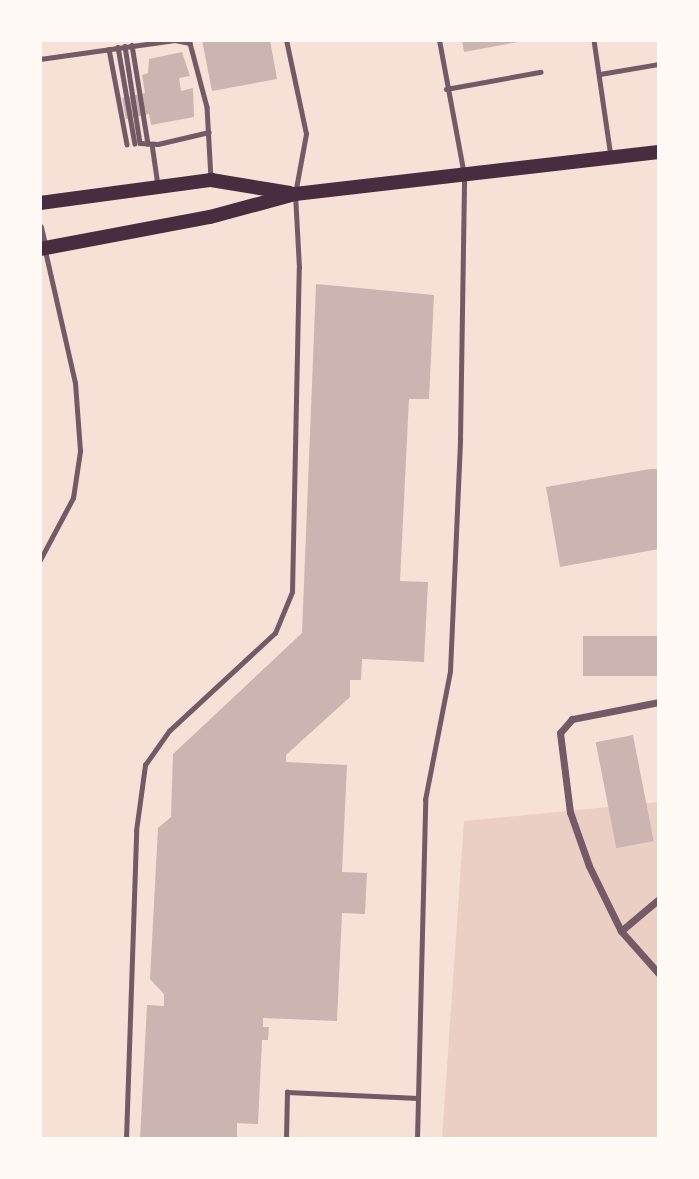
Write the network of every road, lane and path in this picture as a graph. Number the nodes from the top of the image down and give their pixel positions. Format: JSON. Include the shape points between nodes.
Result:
{"nodes":[{"id":1,"x":286,"y":40,"type":"edge"},
{"id":2,"x":439,"y":40,"type":"edge"},
{"id":3,"x":594,"y":40,"type":"edge"},
{"id":4,"x":132,"y":45,"type":"junction"},
{"id":5,"x":125,"y":46,"type":"junction"},
{"id":6,"x":118,"y":47,"type":"junction"},
{"id":7,"x":109,"y":49,"type":"junction"},
{"id":8,"x":40,"y":59,"type":"edge"},
{"id":9,"x":659,"y":64,"type":"edge"},
{"id":10,"x":540,"y":72,"type":"dead end"},
{"id":11,"x":600,"y":74,"type":"junction"},
{"id":12,"x":446,"y":89,"type":"junction"},
{"id":13,"x":209,"y":132,"type":"junction"},
{"id":14,"x":127,"y":144,"type":"dead end"},
{"id":15,"x":135,"y":144,"type":"dead end"},
{"id":16,"x":150,"y":144,"type":"junction"},
{"id":17,"x":659,"y":152,"type":"edge"},
{"id":18,"x":611,"y":157,"type":"junction"},
{"id":19,"x":464,"y":175,"type":"junction"},
{"id":20,"x":211,"y":180,"type":"junction"},
{"id":21,"x":158,"y":185,"type":"junction"},
{"id":22,"x":295,"y":194,"type":"junction"},
{"id":23,"x":40,"y":203,"type":"edge"},
{"id":24,"x":40,"y":228,"type":"edge"},
{"id":25,"x":43,"y":249,"type":"edge"},
{"id":26,"x":40,"y":560,"type":"edge"},
{"id":27,"x":658,"y":702,"type":"edge"},
{"id":28,"x":659,"y":712,"type":"edge"},
{"id":29,"x":659,"y":899,"type":"edge"},
{"id":30,"x":621,"y":931,"type":"junction"},
{"id":31,"x":659,"y":974,"type":"edge"},
{"id":32,"x":418,"y":1097,"type":"junction"},
{"id":33,"x":126,"y":1139,"type":"edge"},
{"id":34,"x":286,"y":1139,"type":"edge"},
{"id":35,"x":417,"y":1139,"type":"edge"}],
"edges":[{"from":1,"to":22,"type":"lane","via":[[306,134]]},
{"from":2,"to":12,"type":"lane"},
{"from":3,"to":11,"type":"lane"},
{"from":4,"to":5,"type":"lane"},
{"from":4,"to":13,"type":"lane","via":[[190,43]]},
{"from":4,"to":16,"type":"lane"},
{"from":5,"to":6,"type":"lane"},
{"from":5,"to":16,"type":"lane","via":[[139,144]]},
{"from":6,"to":7,"type":"lane"},
{"from":6,"to":15,"type":"lane"},
{"from":7,"to":8,"type":"lane"},
{"from":7,"to":14,"type":"lane"},
{"from":9,"to":11,"type":"lane"},
{"from":10,"to":12,"type":"lane"},
{"from":11,"to":18,"type":"lane"},
{"from":12,"to":19,"type":"lane"},
{"from":13,"to":16,"type":"lane"},
{"from":13,"to":20,"type":"lane"},
{"from":16,"to":21,"type":"lane"},
{"from":17,"to":18,"type":"main road"},
{"from":18,"to":19,"type":"main road"},
{"from":19,"to":22,"type":"main road"},
{"from":19,"to":32,"type":"lane","via":[[450,671],[425,800]]},
{"from":20,"to":21,"type":"main road"},
{"from":20,"to":22,"type":"main road"},
{"from":21,"to":23,"type":"main road"},
{"from":22,"to":25,"type":"main road","via":[[210,218]]},
{"from":22,"to":33,"type":"lane","via":[[299,268],[292,592],[275,633],[169,731],[145,765],[136,831]]},
{"from":24,"to":25,"type":"street"},
{"from":25,"to":26,"type":"lane","via":[[75,383],[80,451],[73,498]]},
{"from":27,"to":28,"type":"street"},
{"from":27,"to":30,"type":"street","via":[[572,719],[560,733],[570,812],[607,910]]},
{"from":29,"to":30,"type":"street"},
{"from":30,"to":31,"type":"street"},
{"from":32,"to":34,"type":"lane","via":[[287,1093]]},
{"from":32,"to":35,"type":"lane"}]}
